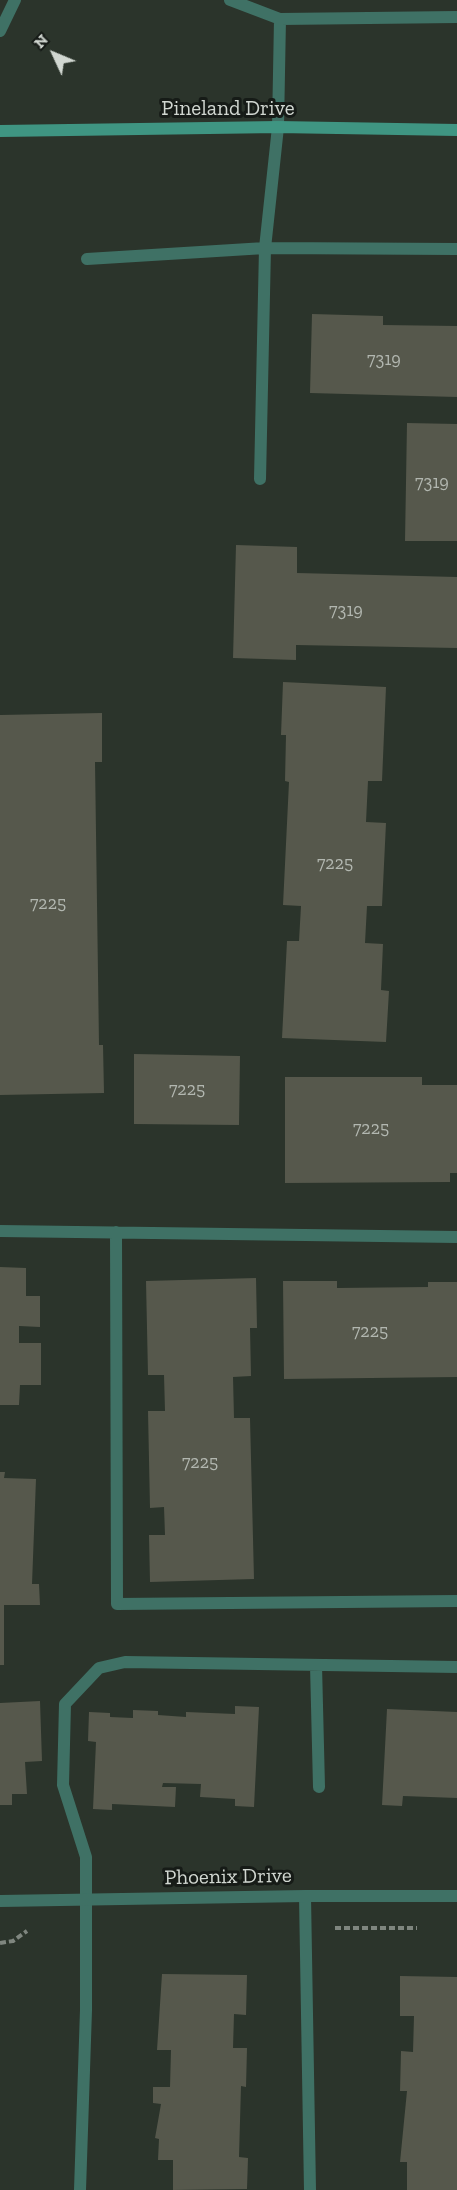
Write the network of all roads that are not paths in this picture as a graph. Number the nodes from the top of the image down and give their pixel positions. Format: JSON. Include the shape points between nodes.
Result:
{"nodes":[{"id":1,"x":15,"y":0,"type":"edge"},
{"id":2,"x":230,"y":0,"type":"edge"},
{"id":3,"x":457,"y":17,"type":"edge"},
{"id":4,"x":280,"y":19,"type":"junction"},
{"id":5,"x":0,"y":31,"type":"edge"},
{"id":6,"x":278,"y":127,"type":"junction"},
{"id":7,"x":457,"y":130,"type":"edge"},
{"id":8,"x":0,"y":131,"type":"edge"},
{"id":9,"x":265,"y":248,"type":"junction"},
{"id":10,"x":457,"y":249,"type":"edge"},
{"id":11,"x":87,"y":259,"type":"dead end"},
{"id":12,"x":260,"y":479,"type":"dead end"},
{"id":13,"x":0,"y":1231,"type":"edge"},
{"id":14,"x":116,"y":1232,"type":"junction"},
{"id":15,"x":457,"y":1237,"type":"edge"},
{"id":16,"x":457,"y":1601,"type":"edge"},
{"id":17,"x":316,"y":1665,"type":"junction"},
{"id":18,"x":457,"y":1667,"type":"edge"},
{"id":19,"x":319,"y":1787,"type":"dead end"},
{"id":20,"x":305,"y":1896,"type":"junction"},
{"id":21,"x":457,"y":1896,"type":"edge"},
{"id":22,"x":86,"y":1899,"type":"junction"},
{"id":23,"x":0,"y":1901,"type":"edge"},
{"id":24,"x":80,"y":2190,"type":"edge"},
{"id":25,"x":310,"y":2190,"type":"edge"}],
"edges":[{"from":1,"to":5,"type":"street"},
{"from":2,"to":4,"type":"street"},
{"from":3,"to":4,"type":"street"},
{"from":4,"to":6,"type":"street"},
{"from":6,"to":7,"type":"street","name":"Pineland Drive"},
{"from":6,"to":8,"type":"street","name":"Pineland Drive"},
{"from":6,"to":9,"type":"street"},
{"from":9,"to":10,"type":"street"},
{"from":9,"to":11,"type":"street"},
{"from":9,"to":12,"type":"street"},
{"from":13,"to":14,"type":"street"},
{"from":14,"to":15,"type":"street"},
{"from":14,"to":16,"type":"street","via":[[117,1604]]},
{"from":17,"to":18,"type":"street"},
{"from":17,"to":19,"type":"street"},
{"from":17,"to":22,"type":"street","via":[[125,1662],[99,1668],[65,1704],[63,1785],[86,1857]]},
{"from":20,"to":21,"type":"street","name":"Phoenix Drive"},
{"from":20,"to":22,"type":"street","name":"Phoenix Drive"},
{"from":20,"to":25,"type":"street"},
{"from":22,"to":23,"type":"street","name":"Phoenix Drive"},
{"from":22,"to":24,"type":"street"}]}
